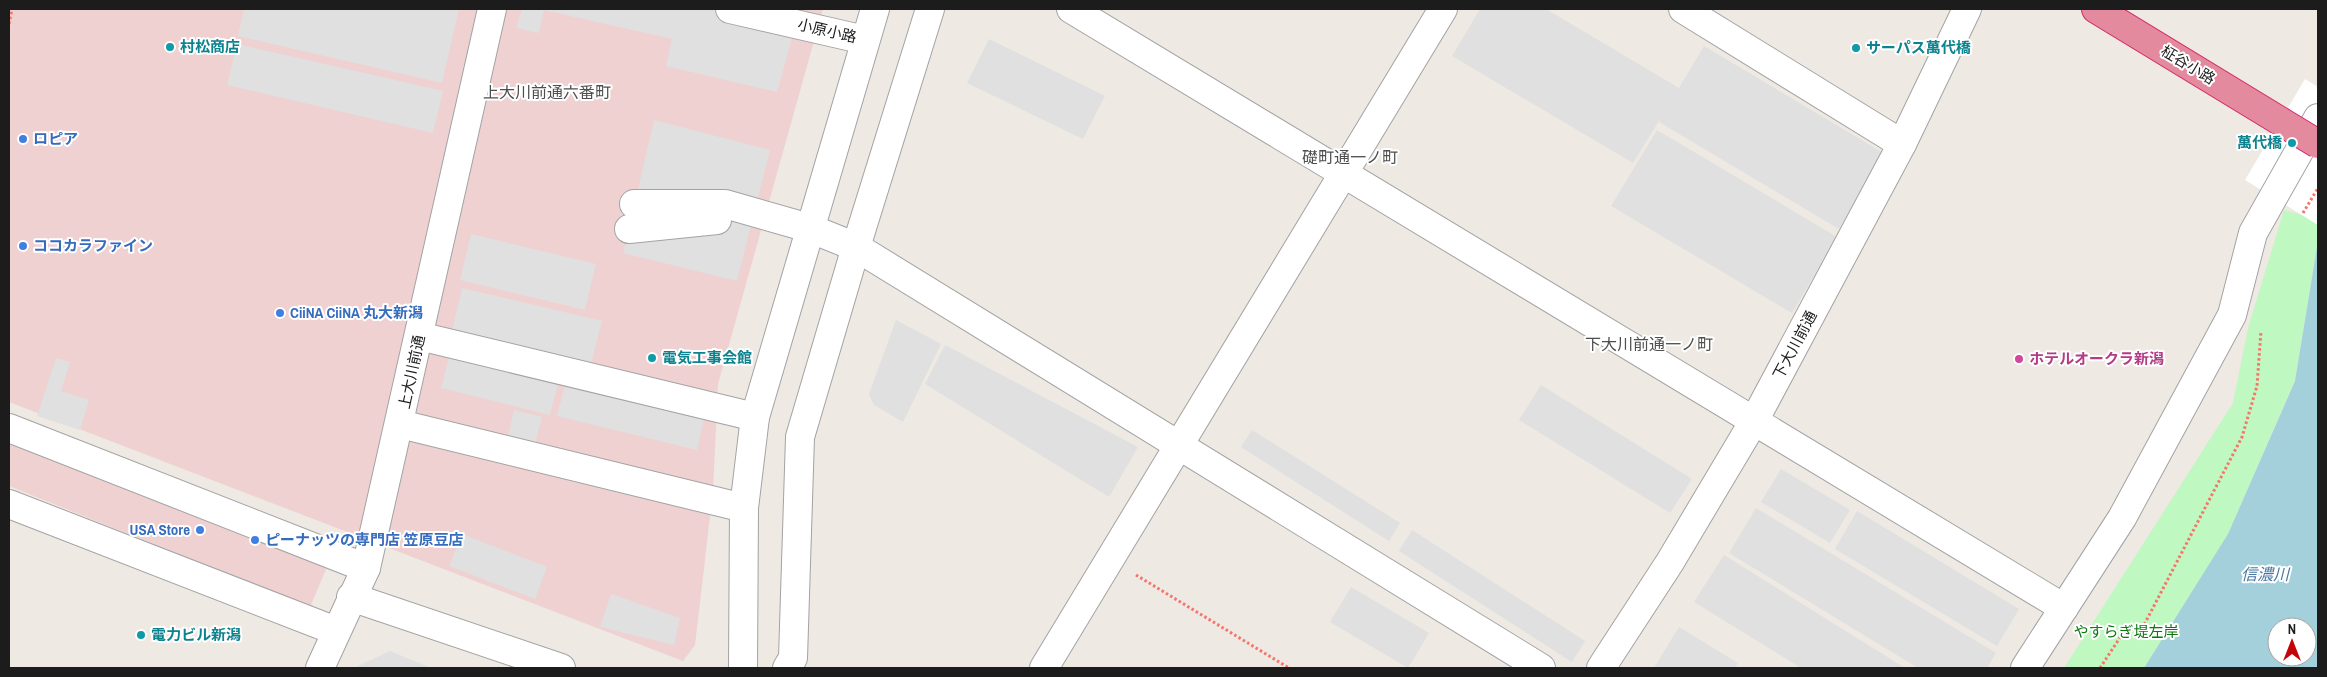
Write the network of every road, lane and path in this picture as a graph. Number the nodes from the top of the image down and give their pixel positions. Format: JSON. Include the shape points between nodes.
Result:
{"nodes":[{"id":1,"x":12,"y":9,"type":"edge"},
{"id":2,"x":492,"y":9,"type":"edge"},
{"id":3,"x":730,"y":9,"type":"edge"},
{"id":4,"x":875,"y":9,"type":"edge"},
{"id":5,"x":930,"y":9,"type":"edge"},
{"id":6,"x":1071,"y":9,"type":"edge"},
{"id":7,"x":1443,"y":9,"type":"edge"},
{"id":8,"x":1683,"y":9,"type":"edge"},
{"id":9,"x":1967,"y":9,"type":"edge"},
{"id":10,"x":2096,"y":9,"type":"edge"},
{"id":11,"x":9,"y":24,"type":"edge"},
{"id":12,"x":865,"y":40,"type":"junction"},
{"id":13,"x":2318,"y":118,"type":"edge"},
{"id":14,"x":1902,"y":144,"type":"junction"},
{"id":15,"x":2318,"y":144,"type":"edge"},
{"id":16,"x":1343,"y":173,"type":"junction"},
{"id":17,"x":2318,"y":188,"type":"edge"},
{"id":18,"x":631,"y":217,"type":"dead end"},
{"id":19,"x":2300,"y":220,"type":"dead end"},
{"id":20,"x":807,"y":237,"type":"junction"},
{"id":21,"x":856,"y":248,"type":"junction"},
{"id":22,"x":2262,"y":329,"type":"dead end"},
{"id":23,"x":419,"y":336,"type":"junction"},
{"id":24,"x":755,"y":417,"type":"junction"},
{"id":25,"x":1754,"y":421,"type":"junction"},
{"id":26,"x":400,"y":424,"type":"junction"},
{"id":27,"x":9,"y":428,"type":"edge"},
{"id":28,"x":1178,"y":446,"type":"junction"},
{"id":29,"x":9,"y":504,"type":"edge"},
{"id":30,"x":744,"y":508,"type":"junction"},
{"id":31,"x":1110,"y":559,"type":"junction"},
{"id":32,"x":366,"y":568,"type":"junction"},
{"id":33,"x":351,"y":597,"type":"junction"},
{"id":34,"x":2064,"y":608,"type":"junction"},
{"id":35,"x":336,"y":631,"type":"junction"},
{"id":36,"x":320,"y":668,"type":"edge"},
{"id":37,"x":561,"y":668,"type":"edge"},
{"id":38,"x":743,"y":668,"type":"edge"},
{"id":39,"x":787,"y":668,"type":"edge"},
{"id":40,"x":1044,"y":668,"type":"edge"},
{"id":41,"x":1289,"y":668,"type":"edge"},
{"id":42,"x":1541,"y":668,"type":"edge"},
{"id":43,"x":1601,"y":668,"type":"edge"},
{"id":44,"x":2025,"y":668,"type":"edge"},
{"id":45,"x":2100,"y":668,"type":"edge"}],
"edges":[{"from":1,"to":11,"type":"path"},
{"from":2,"to":23,"type":"street","name":"上大川前通"},
{"from":3,"to":12,"type":"street","name":"小原小路"},
{"from":4,"to":12,"type":"street"},
{"from":5,"to":21,"type":"street"},
{"from":6,"to":16,"type":"street"},
{"from":7,"to":16,"type":"street"},
{"from":8,"to":14,"type":"street"},
{"from":9,"to":14,"type":"street","name":"下大川前通"},
{"from":10,"to":15,"type":"highway","name":"柾谷小路","bridge":true},
{"from":12,"to":20,"type":"street"},
{"from":13,"to":34,"type":"street","via":[[2253,233],[2232,315],[2122,518]]},
{"from":14,"to":25,"type":"street","name":"下大川前通"},
{"from":16,"to":25,"type":"street"},
{"from":16,"to":28,"type":"street"},
{"from":17,"to":19,"type":"path"},
{"from":18,"to":20,"type":"street","via":[[728,219]]},
{"from":20,"to":21,"type":"street"},
{"from":20,"to":24,"type":"street"},
{"from":21,"to":28,"type":"street"},
{"from":21,"to":39,"type":"street","via":[[800,436],[793,658]]},
{"from":22,"to":45,"type":"path","via":[[2257,386],[2242,436],[2144,625],[2123,634]]},
{"from":23,"to":24,"type":"street"},
{"from":23,"to":26,"type":"street","name":"上大川前通"},
{"from":24,"to":30,"type":"street"},
{"from":25,"to":34,"type":"street"},
{"from":25,"to":43,"type":"street","name":"下大川前通","via":[[1670,562]]},
{"from":26,"to":30,"type":"street"},
{"from":26,"to":32,"type":"street","name":"上大川前通"},
{"from":27,"to":32,"type":"street"},
{"from":28,"to":31,"type":"street"},
{"from":28,"to":42,"type":"street"},
{"from":29,"to":35,"type":"street"},
{"from":30,"to":38,"type":"street"},
{"from":31,"to":40,"type":"street"},
{"from":31,"to":41,"type":"path"},
{"from":32,"to":33,"type":"street","name":"上大川前通"},
{"from":33,"to":35,"type":"street","name":"上大川前通"},
{"from":33,"to":37,"type":"street"},
{"from":34,"to":44,"type":"street"},
{"from":35,"to":36,"type":"street","name":"上大川前通"}]}
